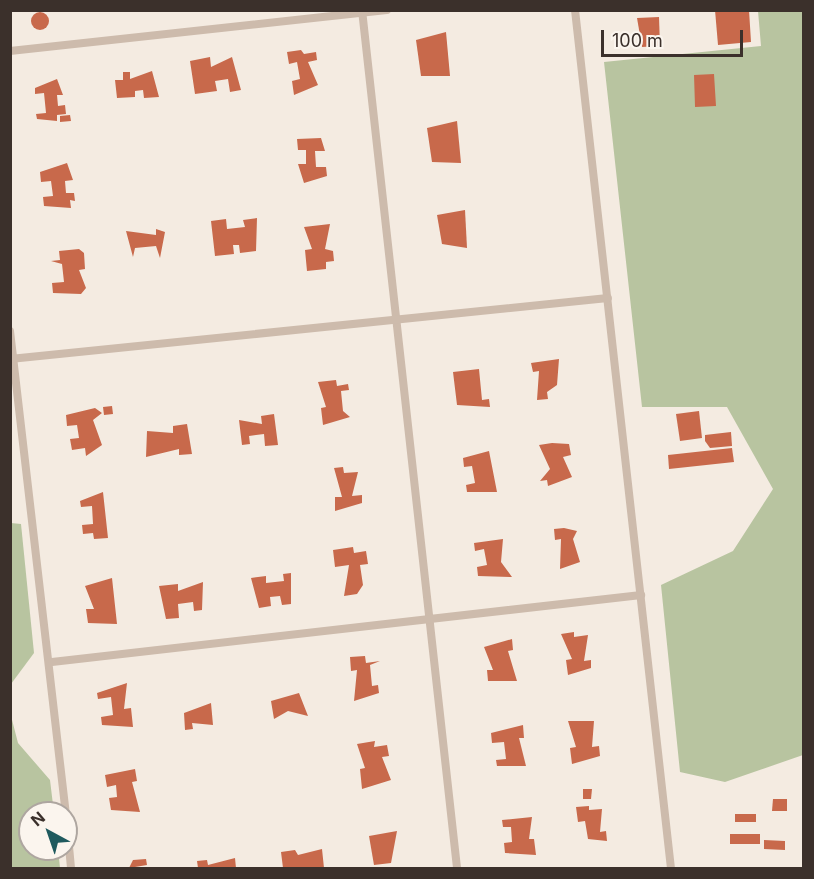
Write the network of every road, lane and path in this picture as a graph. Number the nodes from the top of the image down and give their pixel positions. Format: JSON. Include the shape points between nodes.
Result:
{"nodes":[{"id":1,"x":387,"y":10,"type":"edge"},
{"id":2,"x":575,"y":10,"type":"edge"},
{"id":3,"x":363,"y":12,"type":"edge"},
{"id":4,"x":10,"y":51,"type":"edge"},
{"id":5,"x":608,"y":298,"type":"junction"},
{"id":6,"x":397,"y":315,"type":"junction"},
{"id":7,"x":10,"y":331,"type":"edge"},
{"id":8,"x":12,"y":358,"type":"edge"},
{"id":9,"x":641,"y":595,"type":"junction"},
{"id":10,"x":431,"y":619,"type":"junction"},
{"id":11,"x":52,"y":662,"type":"junction"},
{"id":12,"x":65,"y":801,"type":"edge"},
{"id":13,"x":457,"y":868,"type":"edge"},
{"id":14,"x":671,"y":868,"type":"edge"}],
"edges":[{"from":1,"to":3,"type":"street"},
{"from":2,"to":5,"type":"street"},
{"from":3,"to":4,"type":"street"},
{"from":3,"to":6,"type":"street"},
{"from":5,"to":6,"type":"street"},
{"from":5,"to":9,"type":"street"},
{"from":6,"to":8,"type":"street"},
{"from":6,"to":10,"type":"street"},
{"from":7,"to":8,"type":"street"},
{"from":8,"to":11,"type":"street"},
{"from":9,"to":10,"type":"street"},
{"from":9,"to":14,"type":"street"},
{"from":10,"to":11,"type":"street"},
{"from":10,"to":13,"type":"street"},
{"from":11,"to":12,"type":"street"}]}
